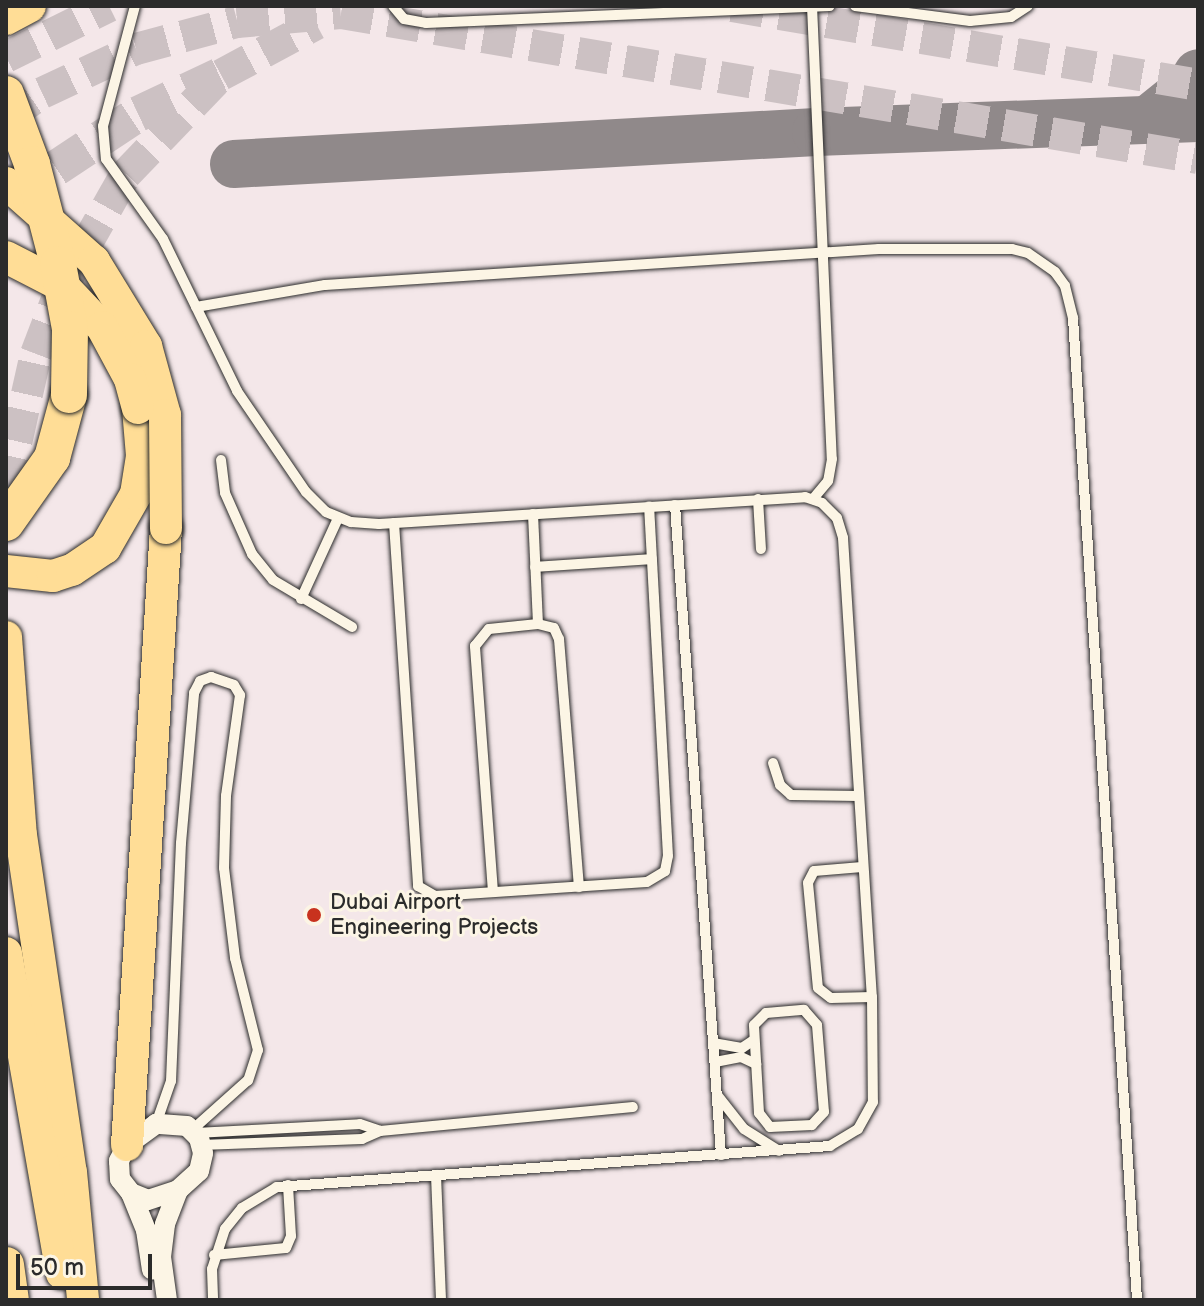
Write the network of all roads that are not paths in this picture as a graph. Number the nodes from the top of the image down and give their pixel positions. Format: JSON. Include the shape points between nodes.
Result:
{"nodes":[{"id":1,"x":30,"y":6,"type":"edge"},
{"id":2,"x":135,"y":6,"type":"edge"},
{"id":3,"x":393,"y":6,"type":"edge"},
{"id":4,"x":812,"y":6,"type":"edge"},
{"id":5,"x":830,"y":6,"type":"edge"},
{"id":6,"x":855,"y":6,"type":"edge"},
{"id":7,"x":1028,"y":6,"type":"edge"},
{"id":8,"x":761,"y":8,"type":"edge"},
{"id":9,"x":6,"y":19,"type":"edge"},
{"id":10,"x":6,"y":94,"type":"edge"},
{"id":11,"x":6,"y":183,"type":"edge"},
{"id":12,"x":820,"y":252,"type":"junction"},
{"id":13,"x":6,"y":257,"type":"edge"},
{"id":14,"x":196,"y":307,"type":"junction"},
{"id":15,"x":221,"y":460,"type":"dead end"},
{"id":16,"x":758,"y":499,"type":"junction"},
{"id":17,"x":813,"y":499,"type":"junction"},
{"id":18,"x":675,"y":505,"type":"junction"},
{"id":19,"x":649,"y":507,"type":"junction"},
{"id":20,"x":533,"y":514,"type":"junction"},
{"id":21,"x":338,"y":518,"type":"junction"},
{"id":22,"x":6,"y":523,"type":"edge"},
{"id":23,"x":394,"y":523,"type":"junction"},
{"id":24,"x":761,"y":549,"type":"dead end"},
{"id":25,"x":652,"y":559,"type":"junction"},
{"id":26,"x":535,"y":567,"type":"junction"},
{"id":27,"x":6,"y":571,"type":"edge"},
{"id":28,"x":301,"y":599,"type":"junction"},
{"id":29,"x":538,"y":624,"type":"junction"},
{"id":30,"x":352,"y":627,"type":"dead end"},
{"id":31,"x":6,"y":637,"type":"edge"},
{"id":32,"x":773,"y":763,"type":"dead end"},
{"id":33,"x":858,"y":796,"type":"junction"},
{"id":34,"x":862,"y":867,"type":"junction"},
{"id":35,"x":579,"y":887,"type":"junction"},
{"id":36,"x":493,"y":892,"type":"junction"},
{"id":37,"x":6,"y":953,"type":"edge"},
{"id":38,"x":872,"y":997,"type":"junction"},
{"id":39,"x":754,"y":1040,"type":"junction"},
{"id":40,"x":713,"y":1043,"type":"junction"},
{"id":41,"x":715,"y":1062,"type":"junction"},
{"id":42,"x":756,"y":1064,"type":"junction"},
{"id":43,"x":717,"y":1095,"type":"junction"},
{"id":44,"x":633,"y":1107,"type":"dead end"},
{"id":45,"x":156,"y":1124,"type":"junction"},
{"id":46,"x":196,"y":1136,"type":"junction"},
{"id":47,"x":127,"y":1145,"type":"junction"},
{"id":48,"x":781,"y":1152,"type":"junction"},
{"id":49,"x":721,"y":1155,"type":"junction"},
{"id":50,"x":436,"y":1175,"type":"junction"},
{"id":51,"x":288,"y":1185,"type":"junction"},
{"id":52,"x":178,"y":1190,"type":"junction"},
{"id":53,"x":131,"y":1193,"type":"junction"},
{"id":54,"x":214,"y":1255,"type":"junction"},
{"id":55,"x":6,"y":1265,"type":"edge"},
{"id":56,"x":11,"y":1300,"type":"edge"},
{"id":57,"x":67,"y":1300,"type":"edge"},
{"id":58,"x":83,"y":1300,"type":"edge"},
{"id":59,"x":156,"y":1300,"type":"edge"},
{"id":60,"x":167,"y":1300,"type":"edge"},
{"id":61,"x":213,"y":1300,"type":"edge"},
{"id":62,"x":441,"y":1300,"type":"edge"},
{"id":63,"x":1137,"y":1300,"type":"edge"}],
"edges":[{"from":1,"to":9,"type":"main road"},
{"from":2,"to":14,"type":"lane","via":[[103,126],[103,148],[115,176],[163,239]]},
{"from":3,"to":8,"type":"lane","via":[[404,19],[426,23]]},
{"from":4,"to":5,"type":"lane"},
{"from":4,"to":8,"type":"lane"},
{"from":4,"to":12,"type":"lane"},
{"from":6,"to":7,"type":"lane","via":[[991,21]]},
{"from":10,"to":22,"type":"highway","bridge":true,"via":[[32,164],[58,264],[70,329],[71,373],[66,416],[52,458]]},
{"from":11,"to":47,"type":"main road","bridge":true,"via":[[94,261],[146,346],[165,415],[166,528]]},
{"from":12,"to":14,"type":"lane","via":[[325,285]]},
{"from":12,"to":17,"type":"lane","via":[[832,459],[828,481]]},
{"from":12,"to":63,"type":"lane","via":[[1012,249],[1043,261],[1071,302]]},
{"from":13,"to":27,"type":"main road","bridge":true,"via":[[64,287],[102,327],[118,352],[138,408],[142,456],[136,494],[105,548],[53,576]]},
{"from":14,"to":21,"type":"lane","via":[[237,391],[306,492]]},
{"from":15,"to":28,"type":"lane","via":[[225,493],[252,554],[273,580]]},
{"from":16,"to":17,"type":"lane"},
{"from":16,"to":18,"type":"lane"},
{"from":16,"to":24,"type":"lane"},
{"from":17,"to":33,"type":"lane","via":[[837,518],[843,538]]},
{"from":18,"to":19,"type":"lane"},
{"from":18,"to":40,"type":"lane"},
{"from":19,"to":20,"type":"lane"},
{"from":19,"to":25,"type":"lane"},
{"from":20,"to":23,"type":"lane"},
{"from":20,"to":26,"type":"lane"},
{"from":21,"to":23,"type":"lane"},
{"from":21,"to":28,"type":"lane"},
{"from":23,"to":36,"type":"lane","via":[[418,886],[435,896]]},
{"from":25,"to":26,"type":"lane"},
{"from":25,"to":35,"type":"lane","via":[[667,864],[654,881]]},
{"from":26,"to":29,"type":"lane"},
{"from":28,"to":30,"type":"lane"},
{"from":29,"to":35,"type":"lane","via":[[554,628],[559,639]]},
{"from":29,"to":36,"type":"lane","via":[[489,629],[475,646]]},
{"from":31,"to":58,"type":"main road","via":[[21,835],[71,1172]]},
{"from":32,"to":33,"type":"lane","via":[[776,778],[791,795]]},
{"from":33,"to":34,"type":"lane"},
{"from":34,"to":38,"type":"lane"},
{"from":34,"to":38,"type":"lane","via":[[814,871],[808,883],[818,988],[831,998]]},
{"from":35,"to":36,"type":"lane"},
{"from":37,"to":57,"type":"main road"},
{"from":38,"to":48,"type":"lane","via":[[875,1091],[864,1121],[830,1146]]},
{"from":39,"to":40,"type":"lane","via":[[742,1048]]},
{"from":39,"to":42,"type":"lane"},
{"from":39,"to":42,"type":"lane","via":[[754,1025],[762,1015],[799,1010],[813,1016],[824,1107],[820,1120],[766,1125],[759,1113]]},
{"from":40,"to":41,"type":"lane"},
{"from":41,"to":42,"type":"lane","via":[[741,1057]]},
{"from":41,"to":43,"type":"lane"},
{"from":43,"to":48,"type":"lane","via":[[744,1129]]},
{"from":43,"to":49,"type":"lane"},
{"from":44,"to":46,"type":"lane","via":[[380,1131],[352,1140]]},
{"from":45,"to":46,"type":"street","via":[[173,1122]]},
{"from":45,"to":46,"type":"lane","via":[[171,1081],[181,843],[194,693],[200,681],[211,677],[234,685],[240,695],[226,796],[224,868],[235,958],[258,1050],[248,1080]]},
{"from":45,"to":47,"type":"street"},
{"from":46,"to":52,"type":"street","via":[[199,1171]]},
{"from":47,"to":53,"type":"street","via":[[119,1170]]},
{"from":48,"to":49,"type":"lane"},
{"from":49,"to":50,"type":"lane"},
{"from":50,"to":51,"type":"lane"},
{"from":50,"to":62,"type":"lane"},
{"from":51,"to":54,"type":"lane","via":[[242,1208]]},
{"from":51,"to":54,"type":"lane","via":[[291,1236],[286,1248]]},
{"from":52,"to":53,"type":"street","via":[[158,1200]]},
{"from":52,"to":60,"type":"street","via":[[163,1238]]},
{"from":53,"to":59,"type":"street","via":[[146,1230]]},
{"from":54,"to":61,"type":"lane"},
{"from":55,"to":56,"type":"highway"}]}
